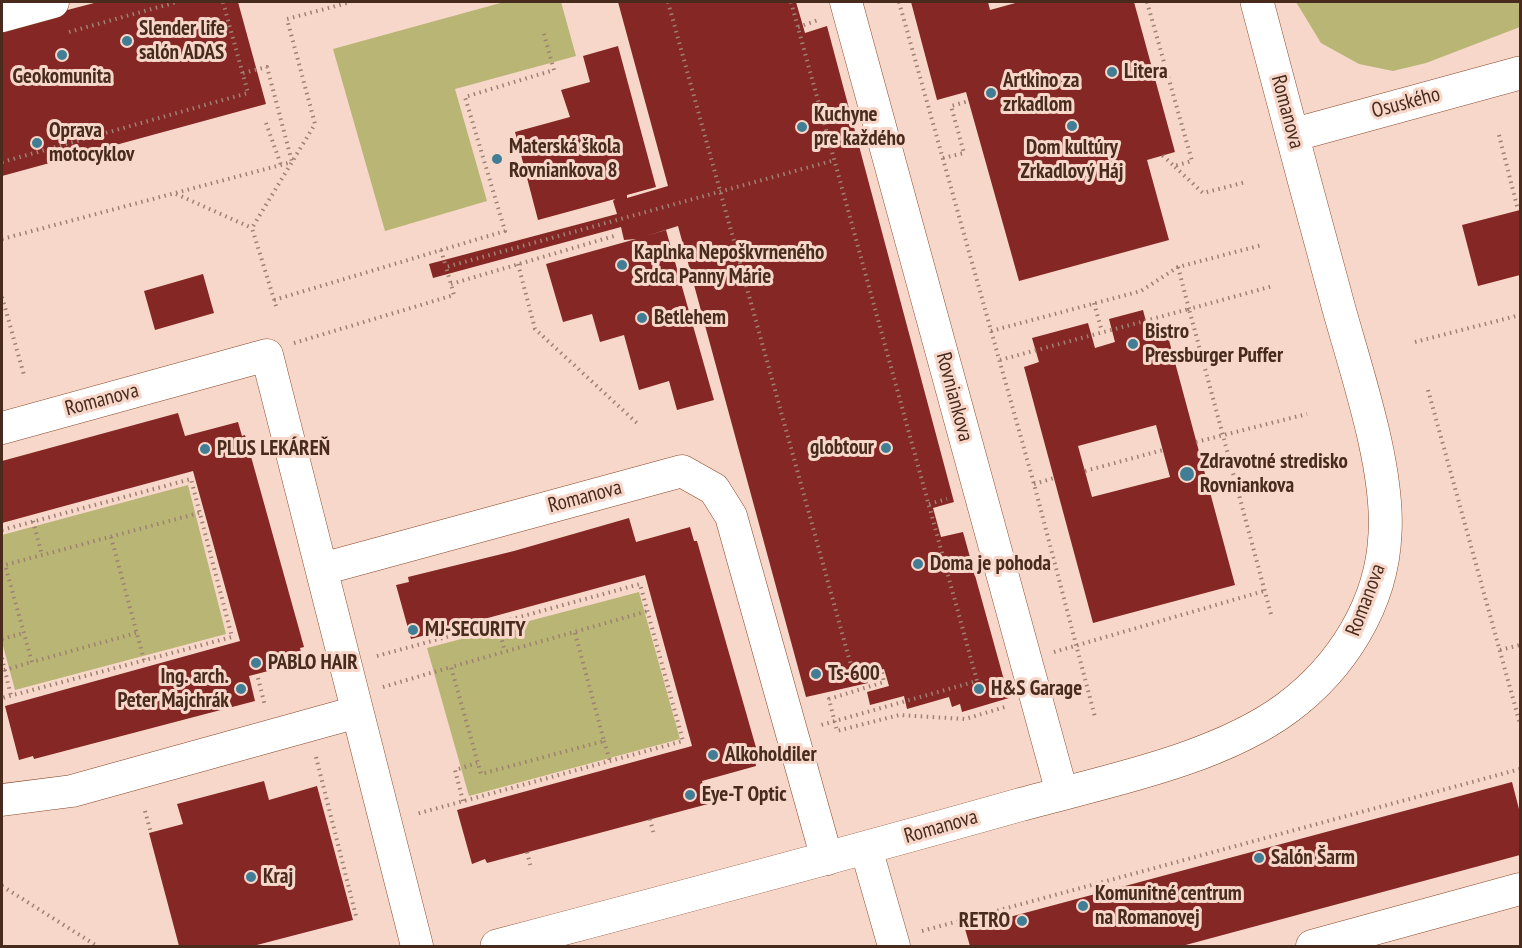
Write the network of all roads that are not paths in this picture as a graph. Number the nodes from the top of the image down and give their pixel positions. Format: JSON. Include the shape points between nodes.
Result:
{"nodes":[{"id":1,"x":53,"y":2,"type":"edge"},
{"id":2,"x":846,"y":2,"type":"edge"},
{"id":3,"x":1257,"y":2,"type":"edge"},
{"id":4,"x":2,"y":16,"type":"edge"},
{"id":5,"x":1521,"y":73,"type":"edge"},
{"id":6,"x":1293,"y":135,"type":"junction"},
{"id":7,"x":2,"y":428,"type":"edge"},
{"id":8,"x":322,"y":569,"type":"junction"},
{"id":9,"x":357,"y":712,"type":"junction"},
{"id":10,"x":1062,"y":793,"type":"junction"},
{"id":11,"x":2,"y":800,"type":"edge"},
{"id":12,"x":866,"y":848,"type":"junction"},
{"id":13,"x":827,"y":859,"type":"junction"},
{"id":14,"x":1521,"y":890,"type":"edge"},
{"id":15,"x":417,"y":946,"type":"edge"},
{"id":16,"x":497,"y":946,"type":"edge"},
{"id":17,"x":894,"y":946,"type":"edge"},
{"id":18,"x":1312,"y":946,"type":"edge"}],
"edges":[{"from":1,"to":4,"type":"street"},
{"from":2,"to":10,"type":"street","name":"Rovniankova"},
{"from":3,"to":6,"type":"street","name":"Romanova"},
{"from":5,"to":6,"type":"street","name":"Osuského"},
{"from":6,"to":10,"type":"street","name":"Romanova","via":[[1379,468],[1385,533],[1374,590],[1364,617],[1337,661],[1284,710],[1203,750]]},
{"from":7,"to":8,"type":"street","name":"Romanova","via":[[267,355]]},
{"from":8,"to":9,"type":"street","name":"Romanova"},
{"from":8,"to":13,"type":"street","name":"Romanova","via":[[682,471],[714,489],[731,516]]},
{"from":9,"to":11,"type":"street","via":[[72,791]]},
{"from":9,"to":15,"type":"street","name":"Romanova"},
{"from":10,"to":12,"type":"street","name":"Romanova"},
{"from":12,"to":13,"type":"street","name":"Romanova"},
{"from":12,"to":17,"type":"street"},
{"from":13,"to":16,"type":"street","name":"Romanova"},
{"from":14,"to":18,"type":"street"}]}
